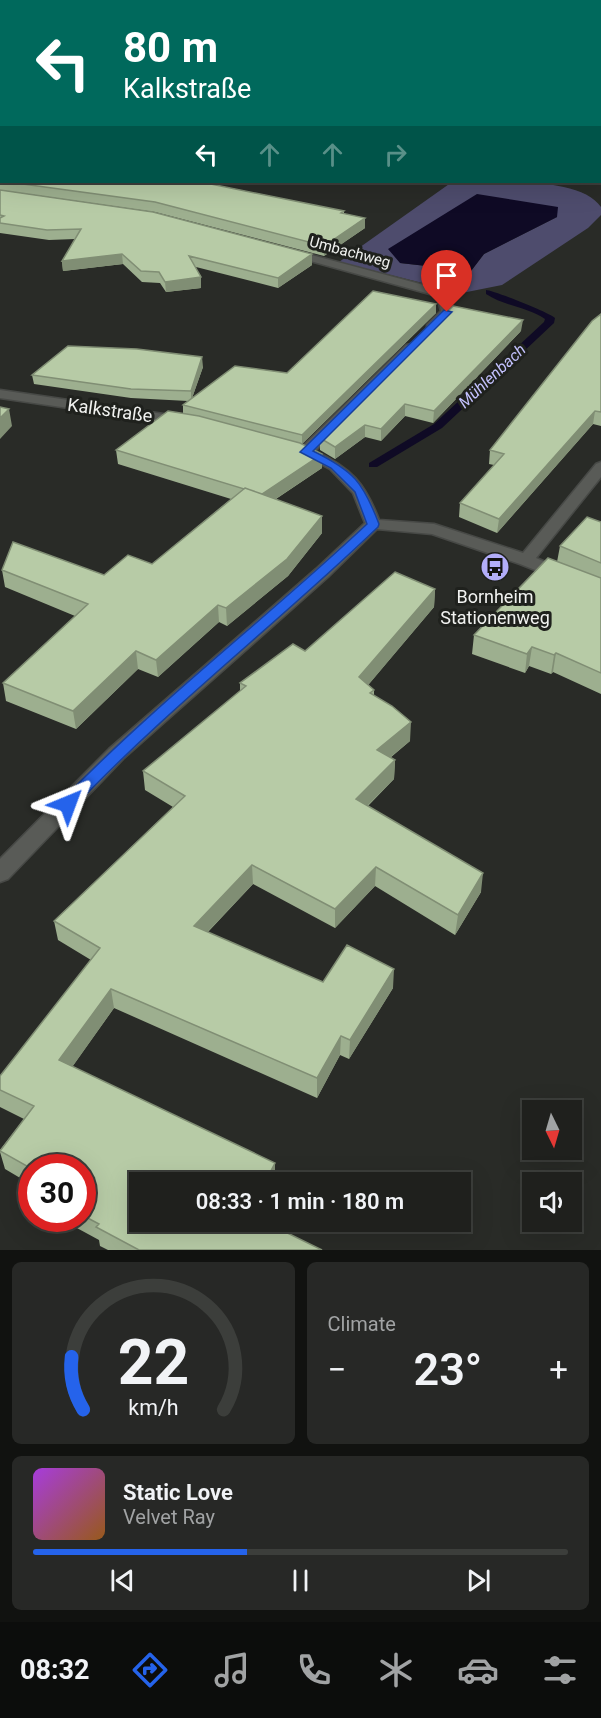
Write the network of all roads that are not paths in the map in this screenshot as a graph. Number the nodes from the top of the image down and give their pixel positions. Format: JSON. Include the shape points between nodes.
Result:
{"nodes":[{"id":1,"x":283,"y":251,"type":"edge"},
{"id":2,"x":0,"y":394,"type":"edge"},
{"id":3,"x":201,"y":423,"type":"edge"},
{"id":4,"x":282,"y":445,"type":"edge"},
{"id":5,"x":306,"y":452,"type":"junction"},
{"id":6,"x":601,"y":466,"type":"edge"},
{"id":7,"x":373,"y":524,"type":"junction"},
{"id":8,"x":526,"y":560,"type":"junction"},
{"id":9,"x":601,"y":591,"type":"edge"},
{"id":10,"x":1,"y":877,"type":"edge"}],
"edges":[{"from":1,"to":5,"type":"street","name":"Umbachweg","via":[[442,294],[447,312]]},
{"from":2,"to":3,"type":"street","name":"Kalkstraße"},
{"from":4,"to":5,"type":"street"},
{"from":5,"to":7,"type":"street","via":[[335,466],[360,491]]},
{"from":6,"to":8,"type":"street"},
{"from":7,"to":8,"type":"street","via":[[434,529]]},
{"from":7,"to":10,"type":"street","via":[[116,754]]},
{"from":8,"to":9,"type":"street"}]}
